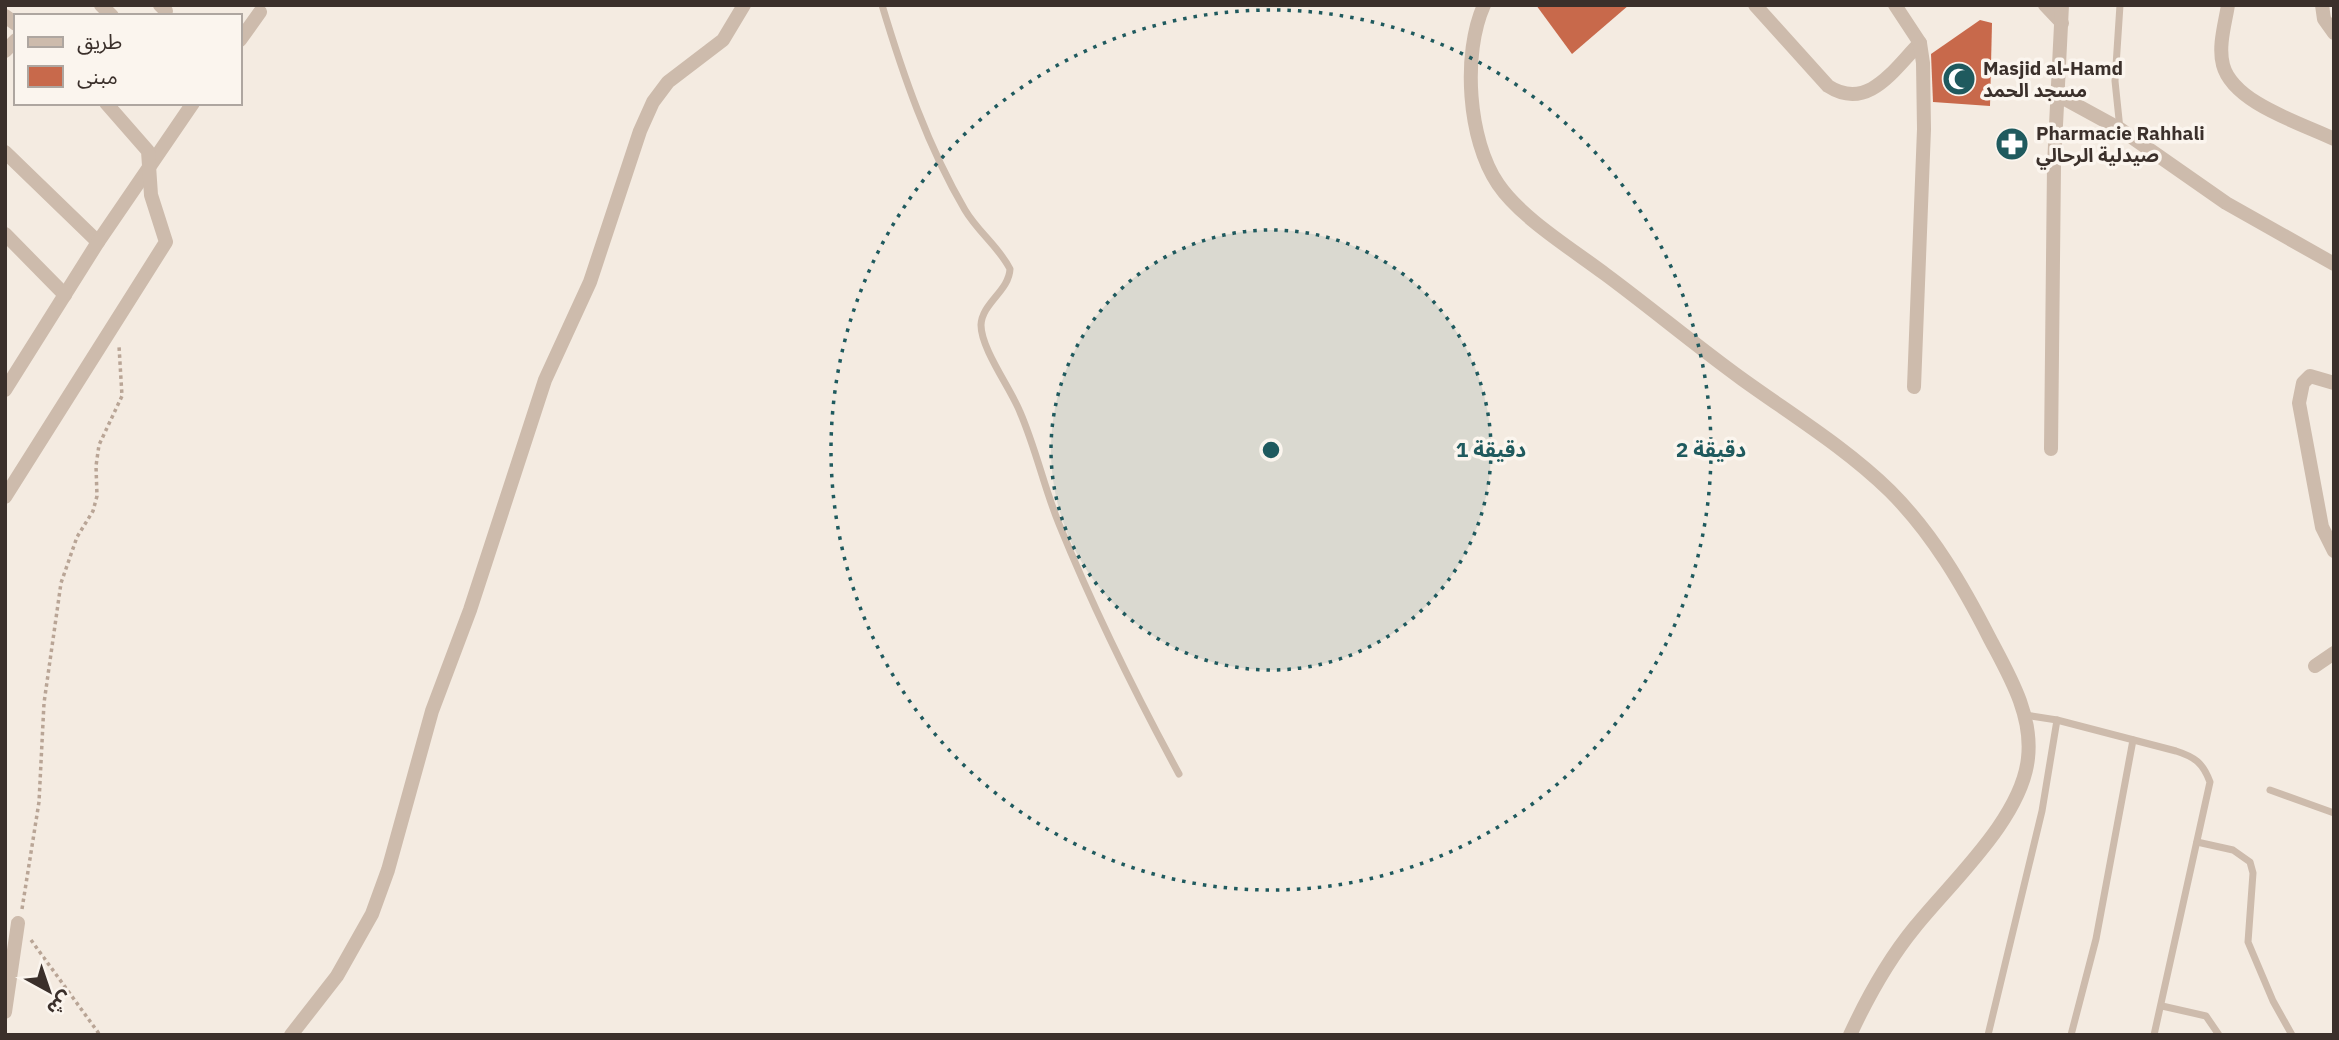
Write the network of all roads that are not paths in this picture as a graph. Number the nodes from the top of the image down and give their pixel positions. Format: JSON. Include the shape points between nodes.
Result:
{"nodes":[{"id":1,"x":744,"y":5,"type":"edge"},
{"id":2,"x":882,"y":5,"type":"edge"},
{"id":3,"x":1484,"y":5,"type":"edge"},
{"id":4,"x":1755,"y":5,"type":"edge"},
{"id":5,"x":1895,"y":5,"type":"edge"},
{"id":6,"x":2045,"y":5,"type":"edge"},
{"id":7,"x":2062,"y":5,"type":"edge"},
{"id":8,"x":2120,"y":5,"type":"edge"},
{"id":9,"x":2228,"y":5,"type":"edge"},
{"id":10,"x":2322,"y":5,"type":"edge"},
{"id":11,"x":260,"y":12,"type":"dead end"},
{"id":12,"x":2062,"y":23,"type":"junction"},
{"id":13,"x":2334,"y":33,"type":"edge"},
{"id":14,"x":242,"y":37,"type":"edge"},
{"id":15,"x":1920,"y":43,"type":"junction"},
{"id":16,"x":2056,"y":94,"type":"junction"},
{"id":17,"x":108,"y":105,"type":"edge"},
{"id":18,"x":192,"y":105,"type":"edge"},
{"id":19,"x":2120,"y":128,"type":"junction"},
{"id":20,"x":2334,"y":139,"type":"edge"},
{"id":21,"x":5,"y":152,"type":"edge"},
{"id":22,"x":150,"y":162,"type":"junction"},
{"id":23,"x":5,"y":234,"type":"edge"},
{"id":24,"x":98,"y":242,"type":"junction"},
{"id":25,"x":2334,"y":264,"type":"edge"},
{"id":26,"x":65,"y":295,"type":"junction"},
{"id":27,"x":8,"y":381,"type":"edge"},
{"id":28,"x":2334,"y":383,"type":"edge"},
{"id":29,"x":1914,"y":387,"type":"dead end"},
{"id":30,"x":2051,"y":449,"type":"dead end"},
{"id":31,"x":5,"y":497,"type":"edge"},
{"id":32,"x":2334,"y":551,"type":"edge"},
{"id":33,"x":2334,"y":653,"type":"edge"},
{"id":34,"x":2315,"y":666,"type":"dead end"},
{"id":35,"x":2025,"y":715,"type":"junction"},
{"id":36,"x":2057,"y":720,"type":"junction"},
{"id":37,"x":2133,"y":740,"type":"junction"},
{"id":38,"x":1179,"y":774,"type":"dead end"},
{"id":39,"x":2270,"y":790,"type":"dead end"},
{"id":40,"x":2334,"y":813,"type":"edge"},
{"id":41,"x":2197,"y":842,"type":"junction"},
{"id":42,"x":18,"y":923,"type":"road end"},
{"id":43,"x":2162,"y":1006,"type":"junction"},
{"id":44,"x":5,"y":1012,"type":"edge"},
{"id":45,"x":291,"y":1035,"type":"edge"},
{"id":46,"x":1850,"y":1035,"type":"edge"},
{"id":47,"x":1988,"y":1035,"type":"edge"},
{"id":48,"x":2071,"y":1035,"type":"edge"},
{"id":49,"x":2154,"y":1035,"type":"edge"},
{"id":50,"x":2219,"y":1035,"type":"edge"},
{"id":51,"x":2292,"y":1035,"type":"edge"}],
"edges":[{"from":1,"to":45,"type":"street","via":[[723,40],[668,82],[640,131],[586,295],[545,380],[432,711],[372,914],[337,976]]},
{"from":2,"to":38,"type":"lane","via":[[936,153],[965,210],[1010,270],[1006,285],[984,316],[985,341],[1021,413],[1058,522],[1097,612]]},
{"from":3,"to":35,"type":"street","via":[[1475,31],[1473,115],[1484,162],[1500,188],[1560,240],[1891,492],[1933,540],[1970,601]]},
{"from":4,"to":15,"type":"street","via":[[1828,86],[1841,94],[1875,89]]},
{"from":5,"to":15,"type":"street"},
{"from":6,"to":12,"type":"street"},
{"from":7,"to":12,"type":"street"},
{"from":8,"to":19,"type":"lane","via":[[2115,81]]},
{"from":9,"to":20,"type":"street","via":[[2221,51],[2230,80],[2260,105]]},
{"from":10,"to":13,"type":"street","via":[[2324,19]]},
{"from":11,"to":14,"type":"street"},
{"from":12,"to":16,"type":"street"},
{"from":15,"to":29,"type":"street","via":[[1924,129]]},
{"from":16,"to":19,"type":"street"},
{"from":16,"to":30,"type":"street"},
{"from":17,"to":22,"type":"street","via":[[148,151]]},
{"from":18,"to":22,"type":"street"},
{"from":19,"to":25,"type":"street","via":[[2226,203]]},
{"from":21,"to":24,"type":"street"},
{"from":22,"to":24,"type":"street"},
{"from":22,"to":31,"type":"street","via":[[151,195],[166,242]]},
{"from":23,"to":26,"type":"street"},
{"from":24,"to":26,"type":"street"},
{"from":26,"to":27,"type":"street"},
{"from":28,"to":32,"type":"street","via":[[2310,376],[2303,383],[2300,403],[2322,527]]},
{"from":33,"to":34,"type":"street"},
{"from":35,"to":36,"type":"lane"},
{"from":35,"to":46,"type":"street","via":[[2028,758],[2021,787],[1975,856],[1892,959]]},
{"from":36,"to":37,"type":"lane"},
{"from":36,"to":47,"type":"lane","via":[[2039,824]]},
{"from":37,"to":41,"type":"lane","via":[[2192,755],[2204,766],[2210,782]]},
{"from":37,"to":48,"type":"lane","via":[[2096,939]]},
{"from":39,"to":40,"type":"lane"},
{"from":41,"to":43,"type":"lane"},
{"from":41,"to":51,"type":"lane","via":[[2233,850],[2250,862],[2248,942]]},
{"from":42,"to":44,"type":"street"},
{"from":43,"to":49,"type":"lane"},
{"from":43,"to":50,"type":"lane","via":[[2206,1016]]}]}
